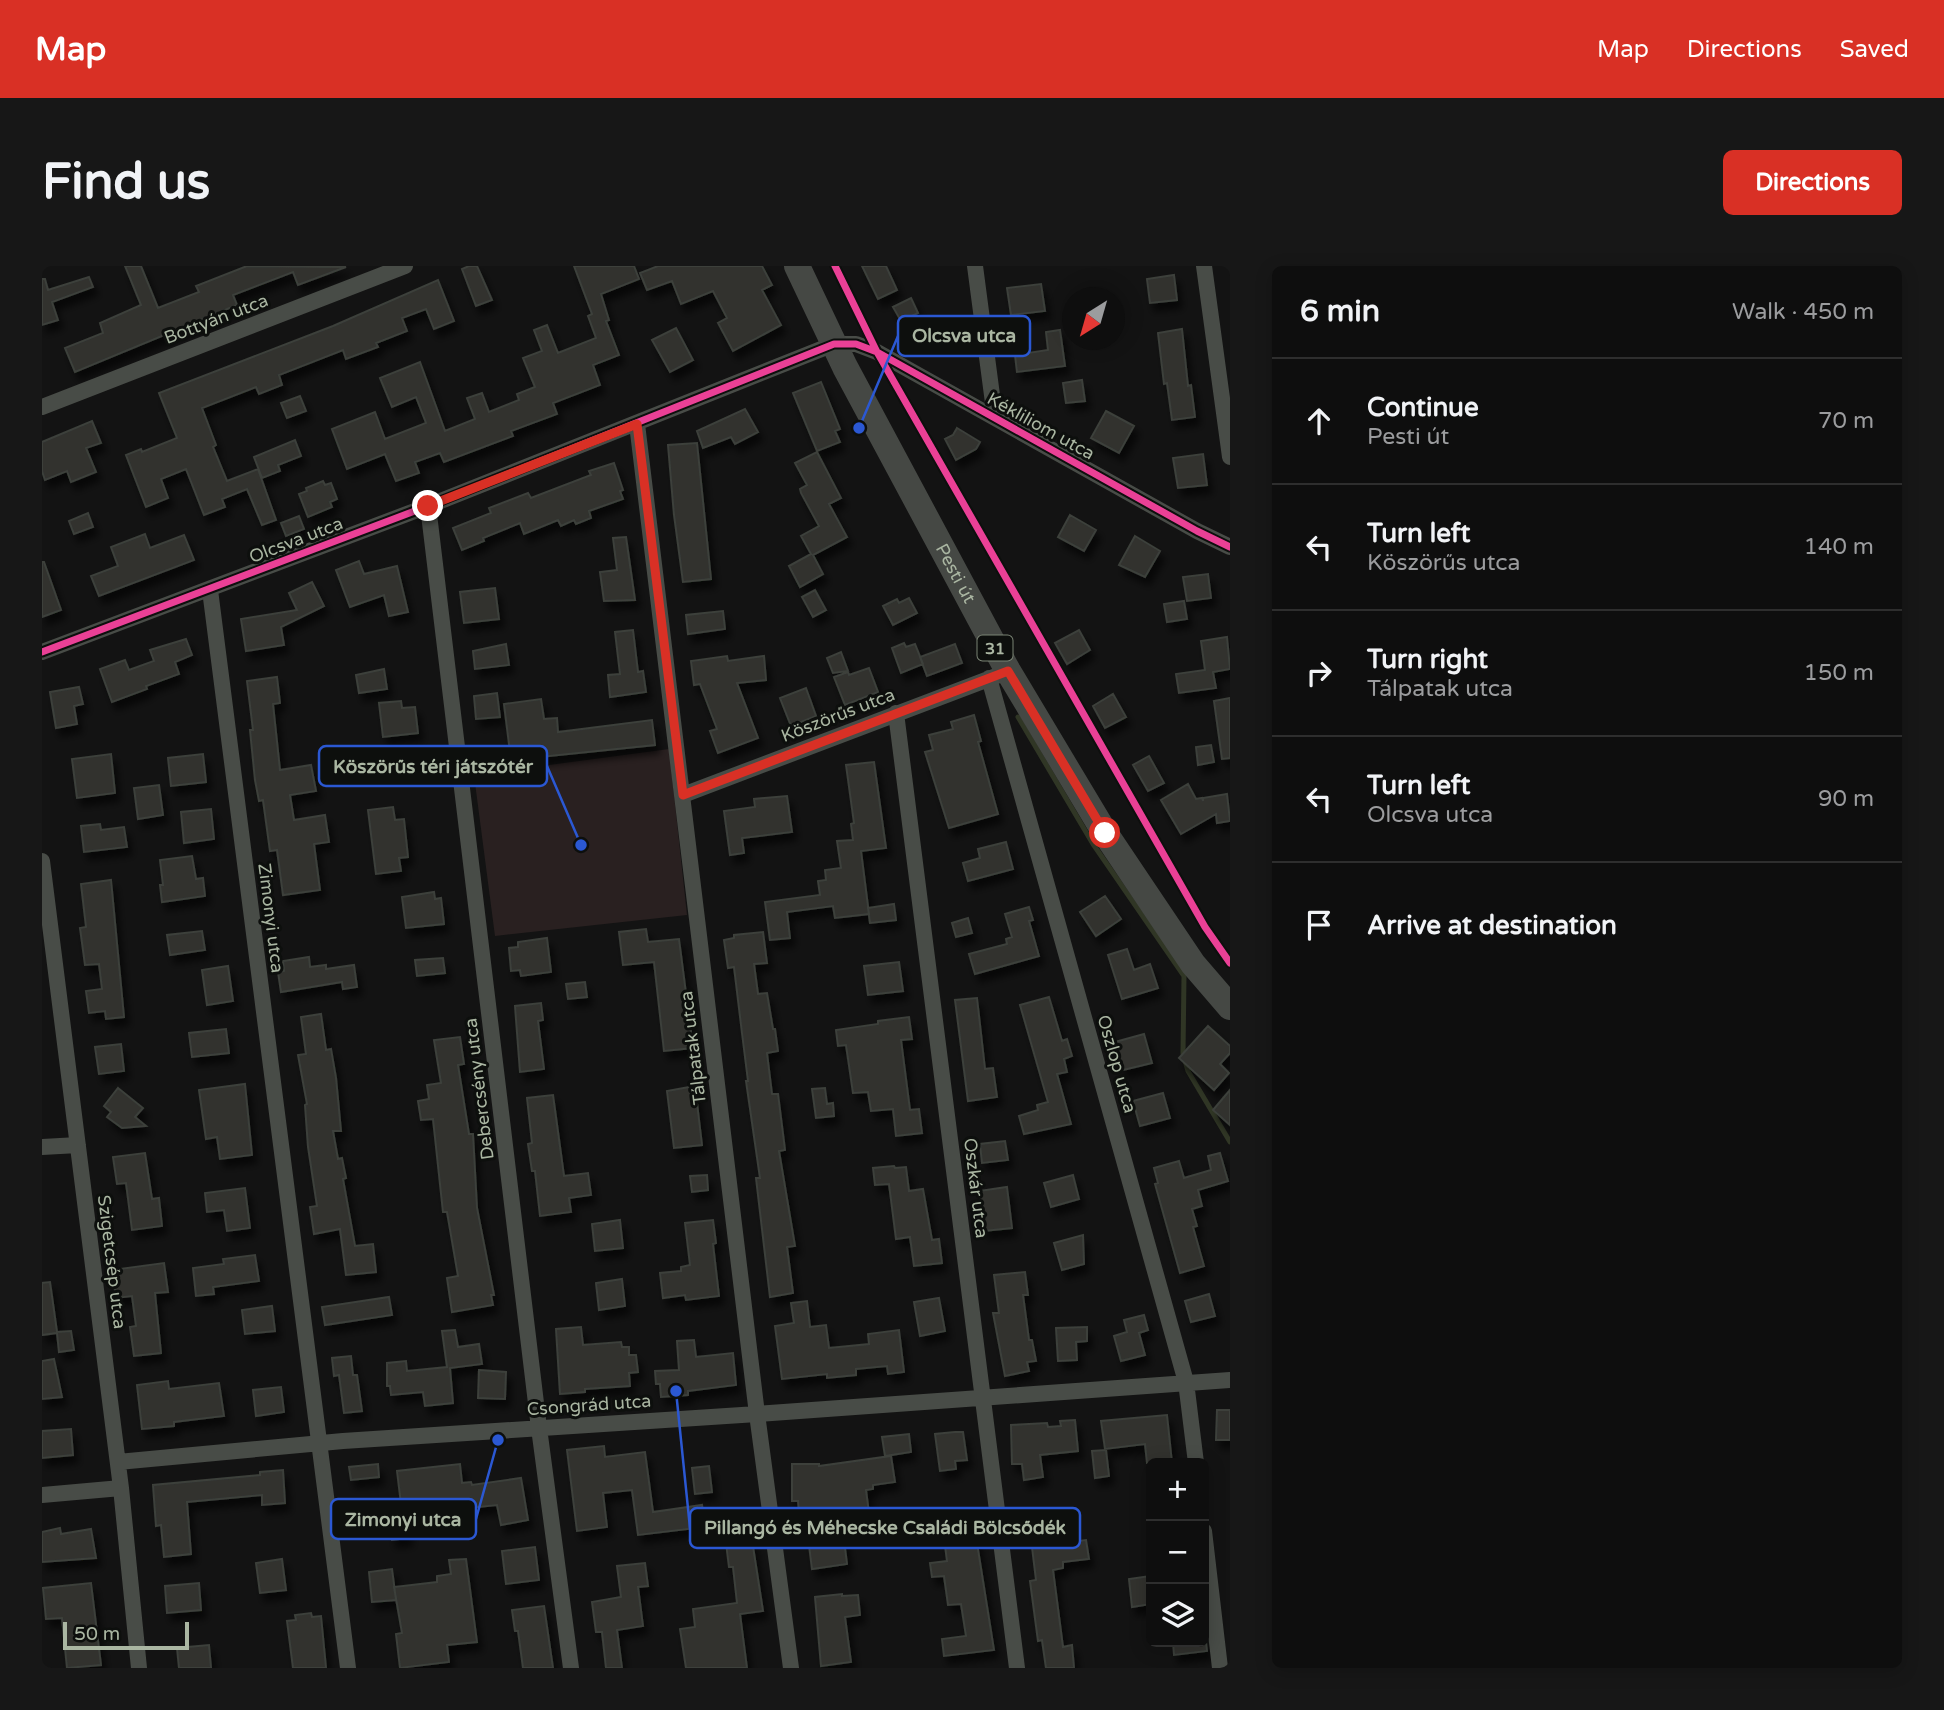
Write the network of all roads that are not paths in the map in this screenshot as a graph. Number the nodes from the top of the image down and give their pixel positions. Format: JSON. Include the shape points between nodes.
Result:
{"nodes":[{"id":1,"x":405,"y":266,"type":"edge"},
{"id":2,"x":797,"y":266,"type":"edge"},
{"id":3,"x":975,"y":266,"type":"edge"},
{"id":4,"x":1204,"y":266,"type":"edge"},
{"id":5,"x":834,"y":344,"type":"junction"},
{"id":6,"x":42,"y":407,"type":"edge"},
{"id":7,"x":995,"y":418,"type":"junction"},
{"id":8,"x":637,"y":424,"type":"junction"},
{"id":9,"x":1230,"y":457,"type":"edge"},
{"id":10,"x":428,"y":506,"type":"junction"},
{"id":11,"x":1230,"y":547,"type":"edge"},
{"id":12,"x":210,"y":590,"type":"junction"},
{"id":13,"x":42,"y":652,"type":"edge"},
{"id":14,"x":998,"y":675,"type":"junction"},
{"id":15,"x":896,"y":713,"type":"junction"},
{"id":16,"x":683,"y":795,"type":"junction"},
{"id":17,"x":42,"y":861,"type":"edge"},
{"id":18,"x":1230,"y":1007,"type":"edge"},
{"id":19,"x":78,"y":1145,"type":"junction"},
{"id":20,"x":42,"y":1147,"type":"edge"},
{"id":21,"x":1230,"y":1380,"type":"edge"},
{"id":22,"x":1186,"y":1382,"type":"junction"},
{"id":23,"x":984,"y":1398,"type":"junction"},
{"id":24,"x":757,"y":1414,"type":"junction"},
{"id":25,"x":539,"y":1427,"type":"junction"},
{"id":26,"x":318,"y":1444,"type":"junction"},
{"id":27,"x":1195,"y":1458,"type":"edge"},
{"id":28,"x":118,"y":1462,"type":"junction"},
{"id":29,"x":121,"y":1488,"type":"junction"},
{"id":30,"x":42,"y":1495,"type":"edge"},
{"id":31,"x":1209,"y":1574,"type":"edge"},
{"id":32,"x":139,"y":1668,"type":"edge"},
{"id":33,"x":348,"y":1668,"type":"edge"},
{"id":34,"x":571,"y":1668,"type":"edge"},
{"id":35,"x":791,"y":1668,"type":"edge"},
{"id":36,"x":1017,"y":1668,"type":"edge"},
{"id":37,"x":1220,"y":1668,"type":"edge"}],
"edges":[{"from":1,"to":6,"type":"street","name":"Bottyán utca"},
{"from":2,"to":5,"type":"main road","name":"Pesti út","number":"31"},
{"from":3,"to":7,"type":"street"},
{"from":4,"to":9,"type":"street"},
{"from":5,"to":7,"type":"street","name":"Kékliliom utca","via":[[856,344],[877,352]]},
{"from":5,"to":8,"type":"street","name":"Olcsva utca"},
{"from":5,"to":14,"type":"main road","name":"Pesti út","number":"31"},
{"from":7,"to":11,"type":"street","name":"Kékliliom utca"},
{"from":8,"to":10,"type":"street","name":"Olcsva utca"},
{"from":8,"to":16,"type":"street","name":"Tálpatak utca"},
{"from":10,"to":12,"type":"street","name":"Olcsva utca"},
{"from":10,"to":25,"type":"street","name":"Debercsény utca"},
{"from":12,"to":13,"type":"street","name":"Olcsva utca"},
{"from":12,"to":26,"type":"street","name":"Zimonyi utca"},
{"from":14,"to":15,"type":"street","name":"Köszörűs utca"},
{"from":14,"to":18,"type":"main road","name":"Pesti út","number":"31","via":[[1193,964]]},
{"from":14,"to":22,"type":"street","name":"Oszlop utca"},
{"from":15,"to":16,"type":"street","name":"Köszörűs utca"},
{"from":15,"to":23,"type":"street","name":"Oszkár utca"},
{"from":16,"to":24,"type":"street","name":"Tálpatak utca"},
{"from":17,"to":19,"type":"street","name":"Szigetcsép utca"},
{"from":19,"to":20,"type":"street"},
{"from":19,"to":28,"type":"street","name":"Szigetcsép utca"},
{"from":21,"to":22,"type":"street","name":"Csongrád utca"},
{"from":22,"to":23,"type":"street","name":"Csongrád utca"},
{"from":22,"to":27,"type":"street","name":"Oszlop utca"},
{"from":23,"to":24,"type":"street","name":"Csongrád utca"},
{"from":23,"to":36,"type":"street","name":"Oszkár utca"},
{"from":24,"to":25,"type":"street","name":"Csongrád utca"},
{"from":24,"to":35,"type":"street","name":"Tálpatak utca"},
{"from":25,"to":26,"type":"street","name":"Csongrád utca"},
{"from":25,"to":34,"type":"street","name":"Debercsény utca"},
{"from":26,"to":28,"type":"street","name":"Csongrád utca"},
{"from":26,"to":33,"type":"street","name":"Zimonyi utca"},
{"from":28,"to":29,"type":"street","name":"Szigetcsép utca"},
{"from":29,"to":30,"type":"street"},
{"from":29,"to":32,"type":"street","name":"Szigetcsép utca"},
{"from":31,"to":37,"type":"street"}]}
